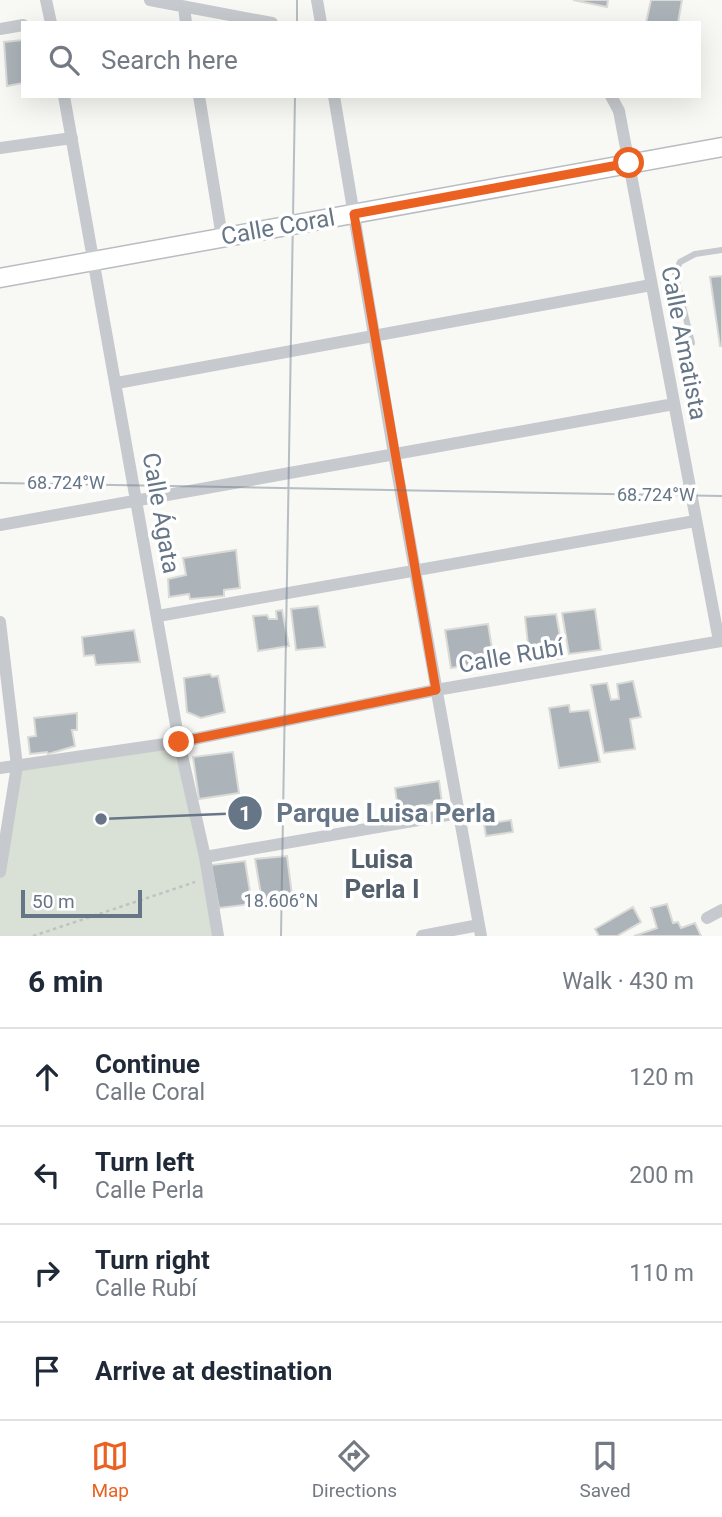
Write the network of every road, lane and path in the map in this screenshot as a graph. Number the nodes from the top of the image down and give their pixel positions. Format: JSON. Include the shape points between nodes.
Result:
{"nodes":[{"id":1,"x":46,"y":0,"type":"edge"},
{"id":2,"x":150,"y":0,"type":"edge"},
{"id":3,"x":317,"y":0,"type":"edge"},
{"id":4,"x":184,"y":7,"type":"junction"},
{"id":5,"x":46,"y":21,"type":"edge"},
{"id":6,"x":186,"y":21,"type":"edge"},
{"id":7,"x":261,"y":21,"type":"edge"},
{"id":8,"x":321,"y":21,"type":"edge"},
{"id":9,"x":21,"y":25,"type":"edge"},
{"id":10,"x":0,"y":29,"type":"edge"},
{"id":11,"x":64,"y":98,"type":"edge"},
{"id":12,"x":199,"y":98,"type":"edge"},
{"id":13,"x":334,"y":98,"type":"edge"},
{"id":14,"x":612,"y":98,"type":"edge"},
{"id":15,"x":72,"y":138,"type":"junction"},
{"id":16,"x":722,"y":148,"type":"edge"},
{"id":17,"x":0,"y":149,"type":"edge"},
{"id":18,"x":629,"y":163,"type":"junction"},
{"id":19,"x":354,"y":214,"type":"junction"},
{"id":20,"x":222,"y":237,"type":"junction"},
{"id":21,"x":722,"y":250,"type":"edge"},
{"id":22,"x":95,"y":262,"type":"junction"},
{"id":23,"x":0,"y":278,"type":"edge"},
{"id":24,"x":651,"y":285,"type":"junction"},
{"id":25,"x":375,"y":335,"type":"junction"},
{"id":26,"x":692,"y":344,"type":"dead end"},
{"id":27,"x":117,"y":383,"type":"junction"},
{"id":28,"x":674,"y":404,"type":"junction"},
{"id":29,"x":394,"y":454,"type":"junction"},
{"id":30,"x":137,"y":500,"type":"junction"},
{"id":31,"x":695,"y":521,"type":"junction"},
{"id":32,"x":0,"y":525,"type":"edge"},
{"id":33,"x":415,"y":571,"type":"junction"},
{"id":34,"x":158,"y":616,"type":"junction"},
{"id":35,"x":0,"y":622,"type":"edge"},
{"id":36,"x":720,"y":641,"type":"edge"},
{"id":37,"x":436,"y":690,"type":"junction"},
{"id":38,"x":179,"y":742,"type":"junction"},
{"id":39,"x":17,"y":766,"type":"junction"},
{"id":40,"x":0,"y":768,"type":"edge"},
{"id":41,"x":458,"y":813,"type":"junction"},
{"id":42,"x":205,"y":856,"type":"junction"},
{"id":43,"x":0,"y":872,"type":"edge"},
{"id":44,"x":208,"y":877,"type":"junction"},
{"id":45,"x":722,"y":910,"type":"edge"},
{"id":46,"x":707,"y":919,"type":"dead end"},
{"id":47,"x":480,"y":931,"type":"edge"},
{"id":48,"x":33,"y":936,"type":"edge"},
{"id":49,"x":218,"y":936,"type":"edge"},
{"id":50,"x":422,"y":936,"type":"edge"}],
"edges":[{"from":1,"to":5,"type":"street"},
{"from":2,"to":4,"type":"street"},
{"from":3,"to":8,"type":"street"},
{"from":4,"to":6,"type":"street"},
{"from":4,"to":7,"type":"street"},
{"from":9,"to":10,"type":"street"},
{"from":11,"to":15,"type":"street","name":"Calle Ágata"},
{"from":12,"to":20,"type":"street"},
{"from":13,"to":19,"type":"street"},
{"from":14,"to":18,"type":"street","name":"Calle Amatista"},
{"from":15,"to":17,"type":"street"},
{"from":15,"to":22,"type":"street","name":"Calle Ágata"},
{"from":16,"to":18,"type":"street","name":"Calle Coral"},
{"from":18,"to":19,"type":"street","name":"Calle Coral"},
{"from":18,"to":24,"type":"street","name":"Calle Amatista"},
{"from":19,"to":20,"type":"street","name":"Calle Coral"},
{"from":19,"to":25,"type":"street"},
{"from":20,"to":22,"type":"street","name":"Calle Coral"},
{"from":21,"to":26,"type":"lane","via":[[695,254],[680,262],[675,273]]},
{"from":22,"to":23,"type":"street","name":"Calle Coral"},
{"from":22,"to":27,"type":"street","name":"Calle Ágata"},
{"from":24,"to":25,"type":"street"},
{"from":24,"to":28,"type":"street","name":"Calle Amatista"},
{"from":25,"to":27,"type":"street"},
{"from":25,"to":29,"type":"street"},
{"from":27,"to":30,"type":"street","name":"Calle Ágata"},
{"from":28,"to":29,"type":"street"},
{"from":28,"to":31,"type":"street","name":"Calle Amatista"},
{"from":29,"to":30,"type":"street"},
{"from":29,"to":33,"type":"street"},
{"from":30,"to":32,"type":"street"},
{"from":30,"to":34,"type":"street","name":"Calle Ágata"},
{"from":31,"to":33,"type":"street"},
{"from":31,"to":36,"type":"street","name":"Calle Amatista"},
{"from":33,"to":34,"type":"street"},
{"from":33,"to":37,"type":"street"},
{"from":34,"to":38,"type":"street","name":"Calle Ágata"},
{"from":35,"to":39,"type":"street"},
{"from":36,"to":37,"type":"street","name":"Calle Rubí"},
{"from":37,"to":38,"type":"street","name":"Calle Rubí"},
{"from":37,"to":41,"type":"street"},
{"from":38,"to":39,"type":"street","name":"Calle Rubí"},
{"from":38,"to":42,"type":"street","name":"Calle Ágata"},
{"from":39,"to":40,"type":"street","name":"Calle Rubí"},
{"from":39,"to":43,"type":"street"},
{"from":41,"to":42,"type":"street"},
{"from":41,"to":47,"type":"street"},
{"from":42,"to":44,"type":"street","name":"Calle Ágata"},
{"from":44,"to":48,"type":"path"},
{"from":44,"to":49,"type":"street","name":"Calle Ágata"},
{"from":45,"to":46,"type":"street"},
{"from":47,"to":50,"type":"street"}]}
